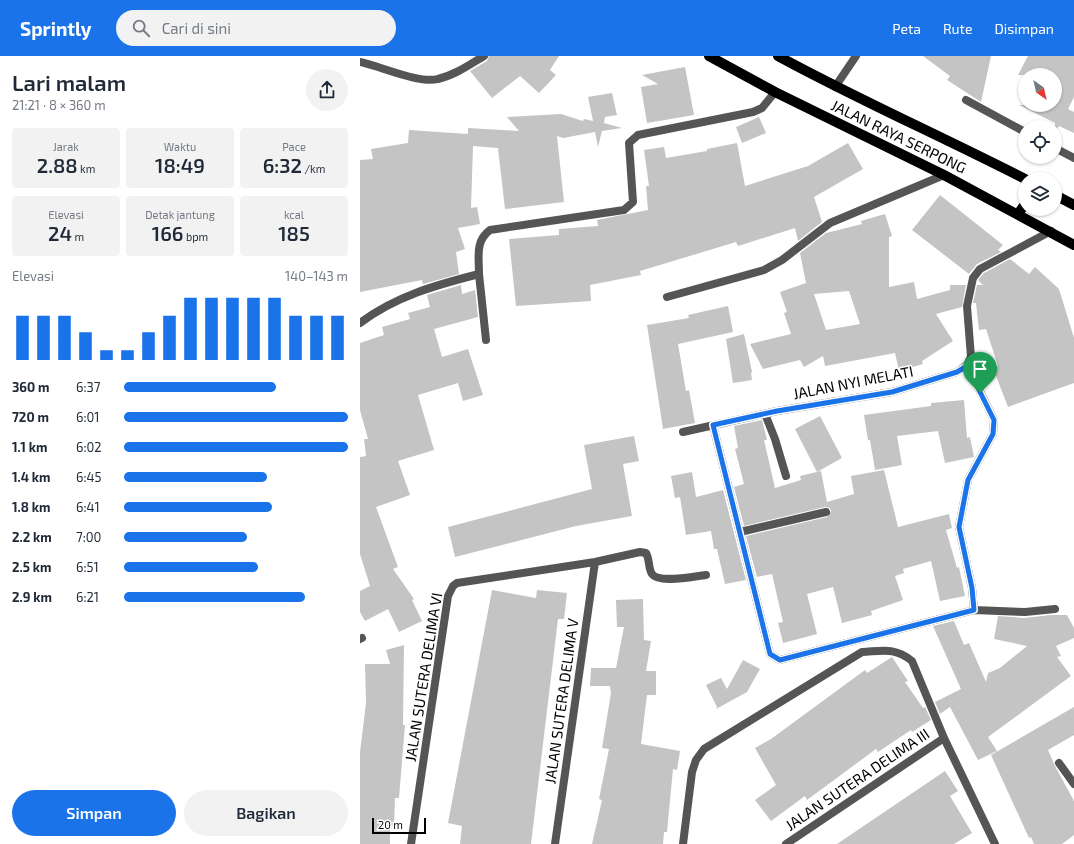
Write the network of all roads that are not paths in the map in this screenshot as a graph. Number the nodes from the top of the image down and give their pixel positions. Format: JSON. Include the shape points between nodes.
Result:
{"nodes":[{"id":1,"x":484,"y":56,"type":"edge"},
{"id":2,"x":709,"y":56,"type":"edge"},
{"id":3,"x":778,"y":56,"type":"edge"},
{"id":4,"x":856,"y":56,"type":"edge"},
{"id":5,"x":360,"y":62,"type":"edge"},
{"id":6,"x":835,"y":87,"type":"junction"},
{"id":7,"x":775,"y":92,"type":"junction"},
{"id":8,"x":966,"y":100,"type":"dead end"},
{"id":9,"x":1018,"y":128,"type":"edge"},
{"id":10,"x":1062,"y":152,"type":"edge"},
{"id":11,"x":1074,"y":158,"type":"edge"},
{"id":12,"x":944,"y":175,"type":"junction"},
{"id":13,"x":1018,"y":175,"type":"edge"},
{"id":14,"x":1062,"y":199,"type":"edge"},
{"id":15,"x":1074,"y":205,"type":"edge"},
{"id":16,"x":1018,"y":214,"type":"edge"},
{"id":17,"x":1022,"y":216,"type":"edge"},
{"id":18,"x":1051,"y":231,"type":"junction"},
{"id":19,"x":1074,"y":245,"type":"edge"},
{"id":20,"x":478,"y":274,"type":"junction"},
{"id":21,"x":667,"y":297,"type":"dead end"},
{"id":22,"x":360,"y":323,"type":"edge"},
{"id":23,"x":486,"y":340,"type":"dead end"},
{"id":24,"x":967,"y":366,"type":"junction"},
{"id":25,"x":765,"y":414,"type":"junction"},
{"id":26,"x":713,"y":425,"type":"junction"},
{"id":27,"x":683,"y":432,"type":"dead end"},
{"id":28,"x":786,"y":476,"type":"dead end"},
{"id":29,"x":826,"y":512,"type":"dead end"},
{"id":30,"x":740,"y":532,"type":"junction"},
{"id":31,"x":595,"y":562,"type":"junction"},
{"id":32,"x":706,"y":575,"type":"dead end"},
{"id":33,"x":1055,"y":609,"type":"dead end"},
{"id":34,"x":974,"y":610,"type":"junction"},
{"id":35,"x":944,"y":738,"type":"junction"},
{"id":36,"x":1059,"y":763,"type":"dead end"},
{"id":37,"x":1074,"y":784,"type":"edge"},
{"id":38,"x":993,"y":841,"type":"edge"},
{"id":39,"x":410,"y":844,"type":"edge"},
{"id":40,"x":555,"y":844,"type":"edge"},
{"id":41,"x":683,"y":844,"type":"edge"},
{"id":42,"x":786,"y":844,"type":"edge"},
{"id":43,"x":984,"y":844,"type":"edge"}],
"edges":[{"from":1,"to":5,"type":"street","via":[[463,70],[436,80],[410,77]]},
{"from":2,"to":7,"type":"main road","name":"JALAN RAYA SERPONG"},
{"from":3,"to":6,"type":"main road","name":"JALAN RAYA SERPONG"},
{"from":4,"to":6,"type":"street"},
{"from":6,"to":13,"type":"main road","name":"JALAN RAYA SERPONG"},
{"from":7,"to":12,"type":"main road","name":"JALAN RAYA SERPONG"},
{"from":7,"to":20,"type":"street","via":[[762,108],[753,112],[638,135],[629,143],[634,202],[630,207],[490,230],[479,243]]},
{"from":8,"to":9,"type":"street"},
{"from":10,"to":11,"type":"street"},
{"from":12,"to":16,"type":"main road","name":"JALAN RAYA SERPONG"},
{"from":12,"to":21,"type":"street","via":[[830,223],[782,260],[764,270]]},
{"from":14,"to":15,"type":"main road"},
{"from":17,"to":18,"type":"main road","name":"JALAN RAYA SERPONG"},
{"from":18,"to":19,"type":"main road","name":"JALAN RAYA SERPONG"},
{"from":18,"to":24,"type":"street","via":[[980,269],[973,278],[968,306],[971,357]]},
{"from":20,"to":22,"type":"street","via":[[428,287],[378,310]]},
{"from":20,"to":23,"type":"street"},
{"from":24,"to":25,"type":"street","name":"JALAN NYI MELATI","via":[[957,372],[892,392]]},
{"from":24,"to":34,"type":"street","via":[[994,420],[993,434],[968,480],[959,527]]},
{"from":25,"to":26,"type":"street","name":"JALAN NYI MELATI"},
{"from":25,"to":28,"type":"street","via":[[776,439]]},
{"from":26,"to":27,"type":"street","name":"JALAN NYI MELATI"},
{"from":26,"to":30,"type":"street"},
{"from":29,"to":30,"type":"street"},
{"from":30,"to":34,"type":"street","via":[[770,654],[780,660]]},
{"from":31,"to":32,"type":"street","name":"JALAN SUTERA DELIMA VI","via":[[640,552],[648,556],[650,572],[655,577],[662,579]]},
{"from":31,"to":39,"type":"street","name":"JALAN SUTERA DELIMA VI","via":[[457,583],[453,586],[448,596]]},
{"from":31,"to":40,"type":"street","name":"JALAN SUTERA DELIMA V"},
{"from":33,"to":34,"type":"street","via":[[1025,612]]},
{"from":35,"to":38,"type":"street"},
{"from":35,"to":41,"type":"street","via":[[912,661],[902,653],[891,650],[862,652],[704,749],[696,760],[692,772]]},
{"from":35,"to":42,"type":"street","name":"JALAN SUTERA DELIMA III"},
{"from":36,"to":37,"type":"street"},
{"from":38,"to":43,"type":"street"}]}
